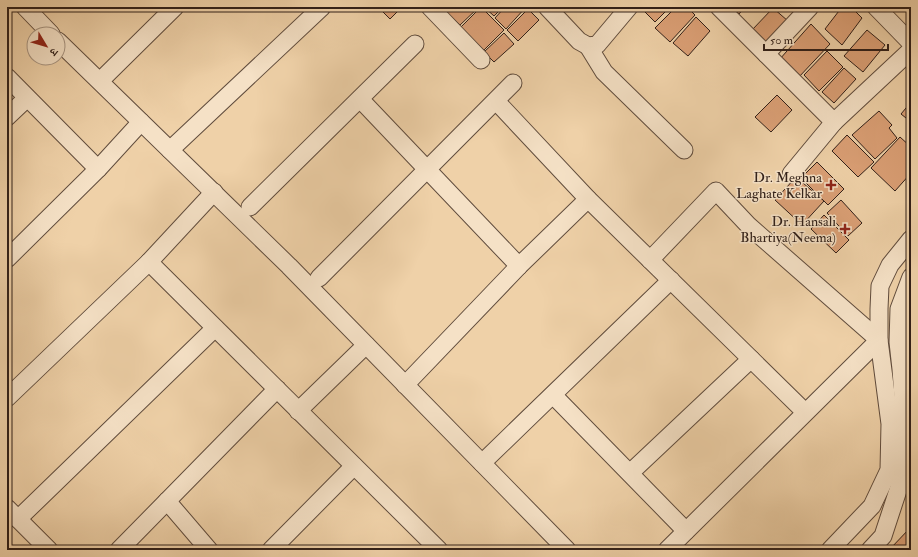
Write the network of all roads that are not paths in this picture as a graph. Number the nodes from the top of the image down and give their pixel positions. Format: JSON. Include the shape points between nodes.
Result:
{"nodes":[{"id":1,"x":175,"y":7,"type":"edge"},
{"id":2,"x":322,"y":7,"type":"edge"},
{"id":3,"x":430,"y":7,"type":"edge"},
{"id":4,"x":547,"y":7,"type":"edge"},
{"id":5,"x":629,"y":7,"type":"edge"},
{"id":6,"x":719,"y":7,"type":"edge"},
{"id":7,"x":810,"y":7,"type":"edge"},
{"id":8,"x":876,"y":7,"type":"edge"},
{"id":9,"x":28,"y":8,"type":"edge"},
{"id":10,"x":44,"y":26,"type":"edge"},
{"id":11,"x":911,"y":43,"type":"edge"},
{"id":12,"x":415,"y":44,"type":"dead end"},
{"id":13,"x":588,"y":46,"type":"junction"},
{"id":14,"x":66,"y":49,"type":"edge"},
{"id":15,"x":911,"y":50,"type":"edge"},
{"id":16,"x":766,"y":54,"type":"junction"},
{"id":17,"x":481,"y":60,"type":"dead end"},
{"id":18,"x":7,"y":77,"type":"edge"},
{"id":19,"x":100,"y":81,"type":"junction"},
{"id":20,"x":513,"y":83,"type":"dead end"},
{"id":21,"x":27,"y":98,"type":"junction"},
{"id":22,"x":360,"y":99,"type":"junction"},
{"id":23,"x":496,"y":101,"type":"junction"},
{"id":24,"x":7,"y":118,"type":"edge"},
{"id":25,"x":141,"y":122,"type":"junction"},
{"id":26,"x":834,"y":122,"type":"junction"},
{"id":27,"x":170,"y":150,"type":"junction"},
{"id":28,"x":684,"y":150,"type":"dead end"},
{"id":29,"x":98,"y":169,"type":"junction"},
{"id":30,"x":428,"y":170,"type":"junction"},
{"id":31,"x":792,"y":174,"type":"dead end"},
{"id":32,"x":214,"y":192,"type":"junction"},
{"id":33,"x":588,"y":199,"type":"junction"},
{"id":34,"x":250,"y":207,"type":"dead end"},
{"id":35,"x":911,"y":239,"type":"edge"},
{"id":36,"x":7,"y":259,"type":"edge"},
{"id":37,"x":650,"y":260,"type":"junction"},
{"id":38,"x":149,"y":262,"type":"junction"},
{"id":39,"x":519,"y":266,"type":"junction"},
{"id":40,"x":911,"y":276,"type":"edge"},
{"id":41,"x":319,"y":278,"type":"dead end"},
{"id":42,"x":671,"y":280,"type":"junction"},
{"id":43,"x":899,"y":309,"type":"junction"},
{"id":44,"x":911,"y":322,"type":"edge"},
{"id":45,"x":215,"y":328,"type":"junction"},
{"id":46,"x":879,"y":340,"type":"junction"},
{"id":47,"x":366,"y":344,"type":"junction"},
{"id":48,"x":751,"y":359,"type":"junction"},
{"id":49,"x":405,"y":385,"type":"junction"},
{"id":50,"x":277,"y":390,"type":"junction"},
{"id":51,"x":553,"y":395,"type":"junction"},
{"id":52,"x":7,"y":398,"type":"edge"},
{"id":53,"x":298,"y":410,"type":"junction"},
{"id":54,"x":805,"y":412,"type":"junction"},
{"id":55,"x":482,"y":463,"type":"junction"},
{"id":56,"x":354,"y":466,"type":"junction"},
{"id":57,"x":901,"y":472,"type":"edge"},
{"id":58,"x":630,"y":473,"type":"junction"},
{"id":59,"x":167,"y":501,"type":"junction"},
{"id":60,"x":13,"y":514,"type":"edge"},
{"id":61,"x":686,"y":531,"type":"junction"},
{"id":62,"x":432,"y":548,"type":"edge"},
{"id":63,"x":50,"y":550,"type":"edge"},
{"id":64,"x":119,"y":550,"type":"edge"},
{"id":65,"x":209,"y":550,"type":"edge"},
{"id":66,"x":271,"y":550,"type":"edge"},
{"id":67,"x":567,"y":550,"type":"edge"},
{"id":68,"x":667,"y":550,"type":"edge"},
{"id":69,"x":830,"y":550,"type":"edge"},
{"id":70,"x":870,"y":550,"type":"edge"}],
"edges":[{"from":1,"to":19,"type":"street"},
{"from":2,"to":27,"type":"street"},
{"from":3,"to":17,"type":"street"},
{"from":4,"to":13,"type":"street","via":[[579,41]]},
{"from":5,"to":13,"type":"street","via":[[596,44]]},
{"from":6,"to":16,"type":"street"},
{"from":7,"to":16,"type":"street"},
{"from":8,"to":11,"type":"street"},
{"from":9,"to":10,"type":"street"},
{"from":12,"to":22,"type":"street"},
{"from":13,"to":28,"type":"street","via":[[604,72]]},
{"from":14,"to":19,"type":"street"},
{"from":15,"to":26,"type":"street"},
{"from":16,"to":26,"type":"street"},
{"from":18,"to":21,"type":"street"},
{"from":19,"to":25,"type":"street"},
{"from":20,"to":23,"type":"street"},
{"from":21,"to":24,"type":"street"},
{"from":21,"to":29,"type":"street"},
{"from":22,"to":30,"type":"street"},
{"from":22,"to":34,"type":"street"},
{"from":23,"to":30,"type":"street"},
{"from":23,"to":33,"type":"street"},
{"from":25,"to":27,"type":"street"},
{"from":25,"to":29,"type":"street"},
{"from":26,"to":31,"type":"street"},
{"from":27,"to":32,"type":"street"},
{"from":29,"to":36,"type":"street"},
{"from":30,"to":39,"type":"street"},
{"from":30,"to":41,"type":"street"},
{"from":32,"to":38,"type":"street"},
{"from":32,"to":47,"type":"street"},
{"from":33,"to":37,"type":"street"},
{"from":33,"to":39,"type":"street"},
{"from":35,"to":46,"type":"street","via":[[890,265],[880,286]]},
{"from":37,"to":42,"type":"street"},
{"from":37,"to":46,"type":"street","via":[[716,191],[749,226]]},
{"from":38,"to":45,"type":"street"},
{"from":38,"to":52,"type":"street"},
{"from":39,"to":49,"type":"street"},
{"from":40,"to":43,"type":"street"},
{"from":42,"to":48,"type":"street"},
{"from":42,"to":51,"type":"street"},
{"from":43,"to":44,"type":"street"},
{"from":43,"to":57,"type":"street","via":[[898,342],[905,427]]},
{"from":45,"to":50,"type":"street"},
{"from":45,"to":60,"type":"street"},
{"from":46,"to":54,"type":"street"},
{"from":46,"to":57,"type":"street","via":[[890,424]]},
{"from":47,"to":49,"type":"street"},
{"from":47,"to":53,"type":"street"},
{"from":48,"to":54,"type":"street"},
{"from":48,"to":58,"type":"street"},
{"from":49,"to":55,"type":"street"},
{"from":50,"to":53,"type":"street"},
{"from":50,"to":59,"type":"street"},
{"from":51,"to":55,"type":"street"},
{"from":51,"to":58,"type":"street"},
{"from":53,"to":56,"type":"street"},
{"from":54,"to":61,"type":"street"},
{"from":55,"to":67,"type":"street"},
{"from":56,"to":62,"type":"street"},
{"from":56,"to":66,"type":"street"},
{"from":57,"to":69,"type":"street"},
{"from":57,"to":70,"type":"street","via":[[884,536]]},
{"from":58,"to":61,"type":"street"},
{"from":59,"to":64,"type":"street"},
{"from":59,"to":65,"type":"street"},
{"from":60,"to":63,"type":"street"},
{"from":61,"to":68,"type":"street"}]}
